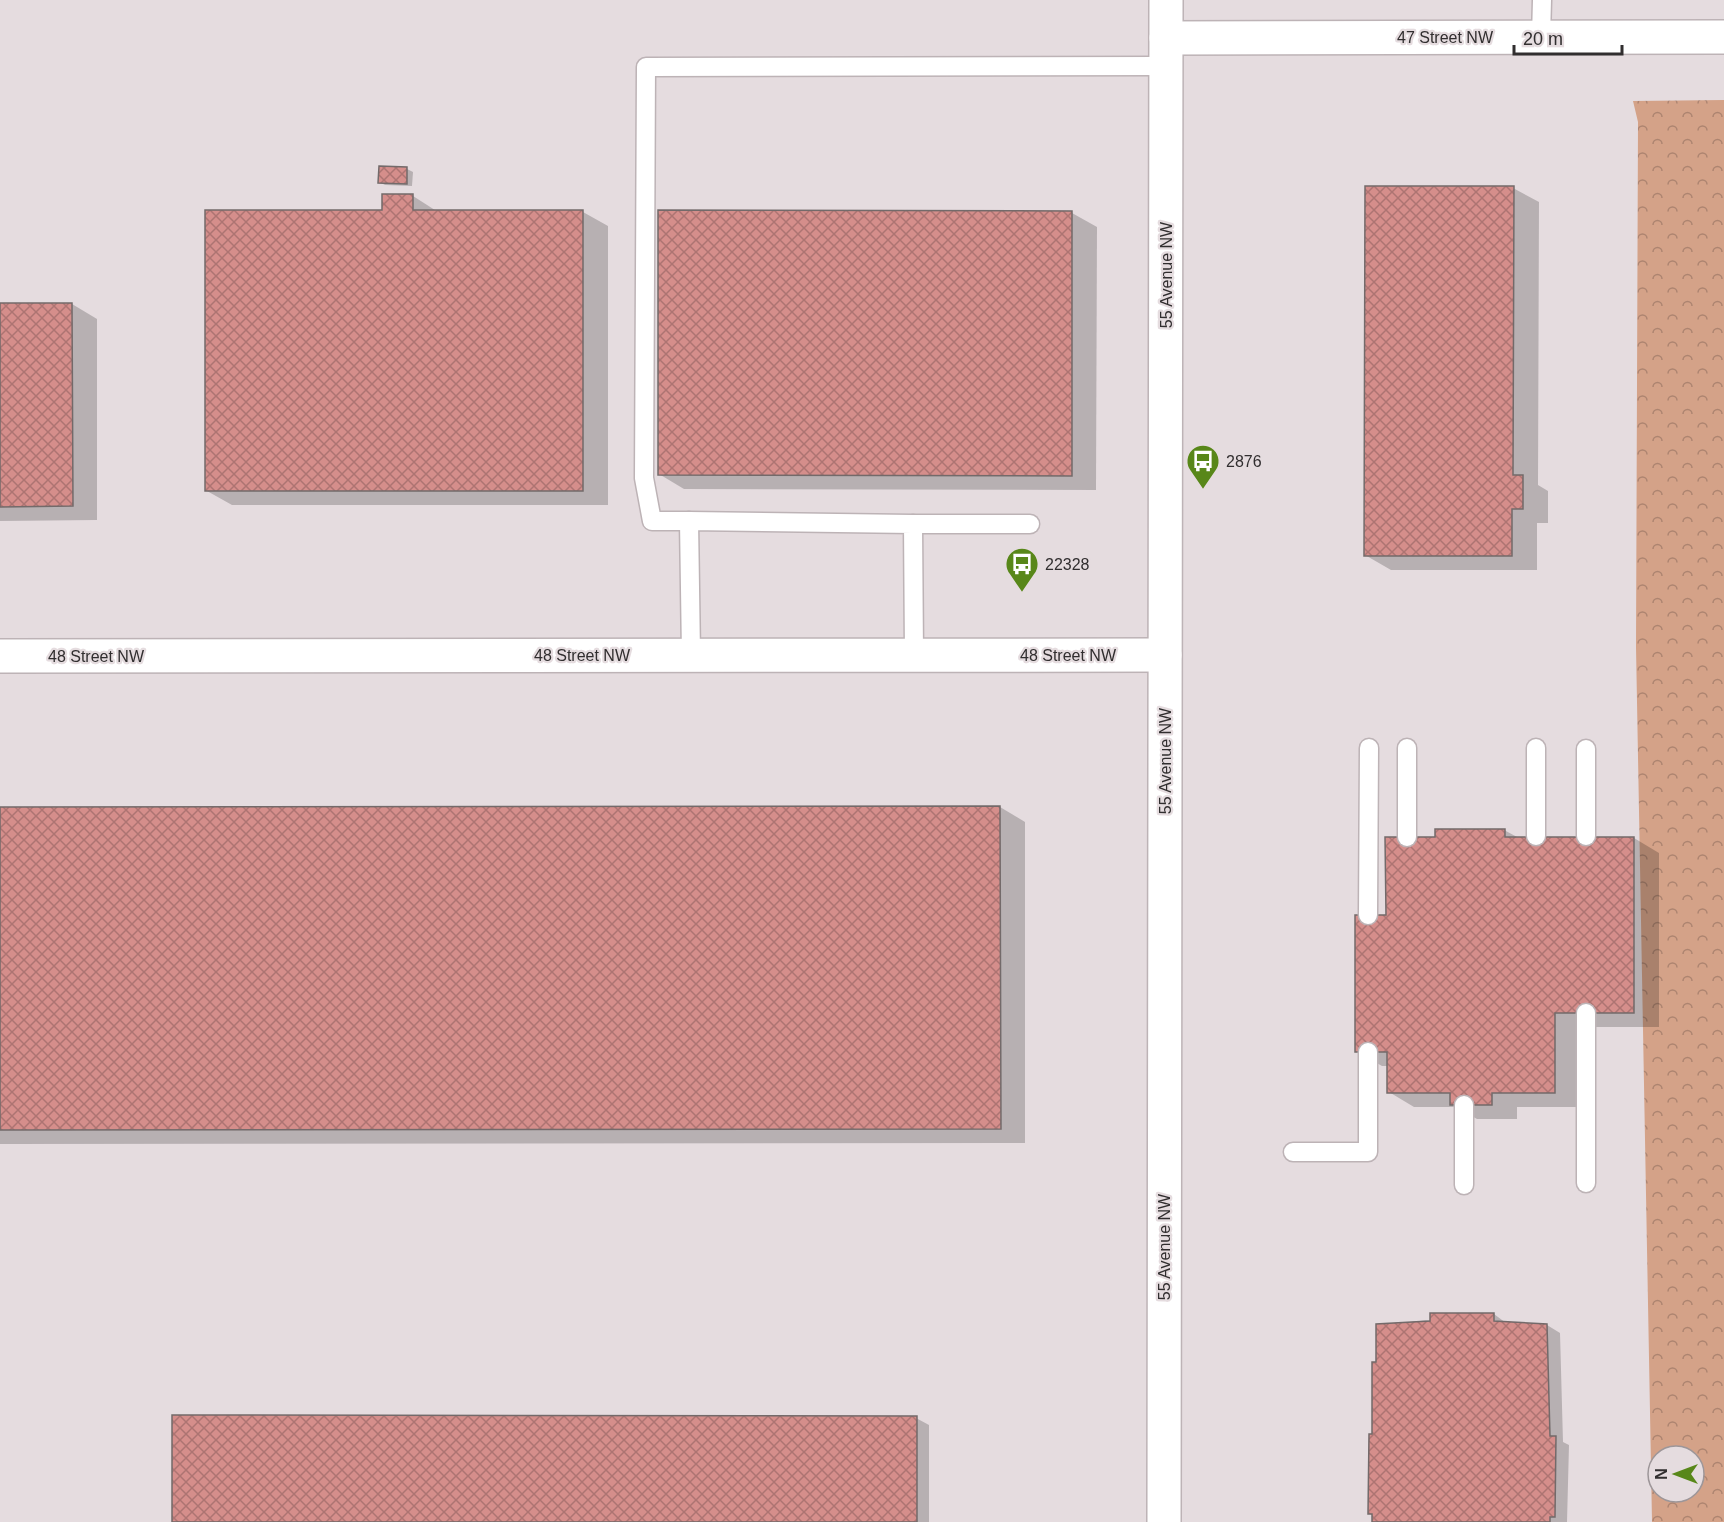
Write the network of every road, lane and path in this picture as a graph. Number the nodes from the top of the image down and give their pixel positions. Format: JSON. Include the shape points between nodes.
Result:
{"nodes":[{"id":1,"x":1166,"y":0,"type":"edge"},
{"id":2,"x":1542,"y":0,"type":"edge"},
{"id":3,"x":1541,"y":38,"type":"junction"},
{"id":4,"x":1724,"y":38,"type":"edge"},
{"id":5,"x":1166,"y":52,"type":"junction"},
{"id":6,"x":689,"y":521,"type":"junction"},
{"id":7,"x":913,"y":524,"type":"junction"},
{"id":8,"x":1030,"y":524,"type":"dead end"},
{"id":9,"x":691,"y":655,"type":"junction"},
{"id":10,"x":914,"y":655,"type":"junction"},
{"id":11,"x":1165,"y":655,"type":"junction"},
{"id":12,"x":0,"y":656,"type":"edge"},
{"id":13,"x":1369,"y":748,"type":"dead end"},
{"id":14,"x":1407,"y":748,"type":"dead end"},
{"id":15,"x":1536,"y":748,"type":"dead end"},
{"id":16,"x":1586,"y":749,"type":"dead end"},
{"id":17,"x":1536,"y":836,"type":"dead end"},
{"id":18,"x":1586,"y":836,"type":"dead end"},
{"id":19,"x":1407,"y":837,"type":"dead end"},
{"id":20,"x":1368,"y":915,"type":"dead end"},
{"id":21,"x":1586,"y":1013,"type":"dead end"},
{"id":22,"x":1368,"y":1052,"type":"dead end"},
{"id":23,"x":1464,"y":1105,"type":"dead end"},
{"id":24,"x":1293,"y":1152,"type":"dead end"},
{"id":25,"x":1586,"y":1184,"type":"dead end"},
{"id":26,"x":1464,"y":1185,"type":"dead end"},
{"id":27,"x":1164,"y":1522,"type":"edge"}],
"edges":[{"from":1,"to":5,"type":"street","name":"55 Avenue NW"},
{"from":2,"to":3,"type":"lane"},
{"from":3,"to":4,"type":"street","name":"47 Street NW"},
{"from":3,"to":5,"type":"street","name":"47 Street NW"},
{"from":5,"to":6,"type":"lane","via":[[646,67],[644,478],[652,521]]},
{"from":5,"to":11,"type":"street","name":"55 Avenue NW"},
{"from":6,"to":7,"type":"lane"},
{"from":6,"to":9,"type":"lane"},
{"from":7,"to":8,"type":"lane"},
{"from":7,"to":10,"type":"lane"},
{"from":9,"to":10,"type":"street","name":"48 Street NW"},
{"from":9,"to":12,"type":"street","name":"48 Street NW"},
{"from":10,"to":11,"type":"street","name":"48 Street NW"},
{"from":11,"to":27,"type":"street","name":"55 Avenue NW"},
{"from":13,"to":20,"type":"lane"},
{"from":14,"to":19,"type":"lane"},
{"from":15,"to":17,"type":"lane"},
{"from":16,"to":18,"type":"lane"},
{"from":21,"to":25,"type":"lane"},
{"from":22,"to":24,"type":"lane","via":[[1368,1152]]},
{"from":23,"to":26,"type":"lane"}]}
